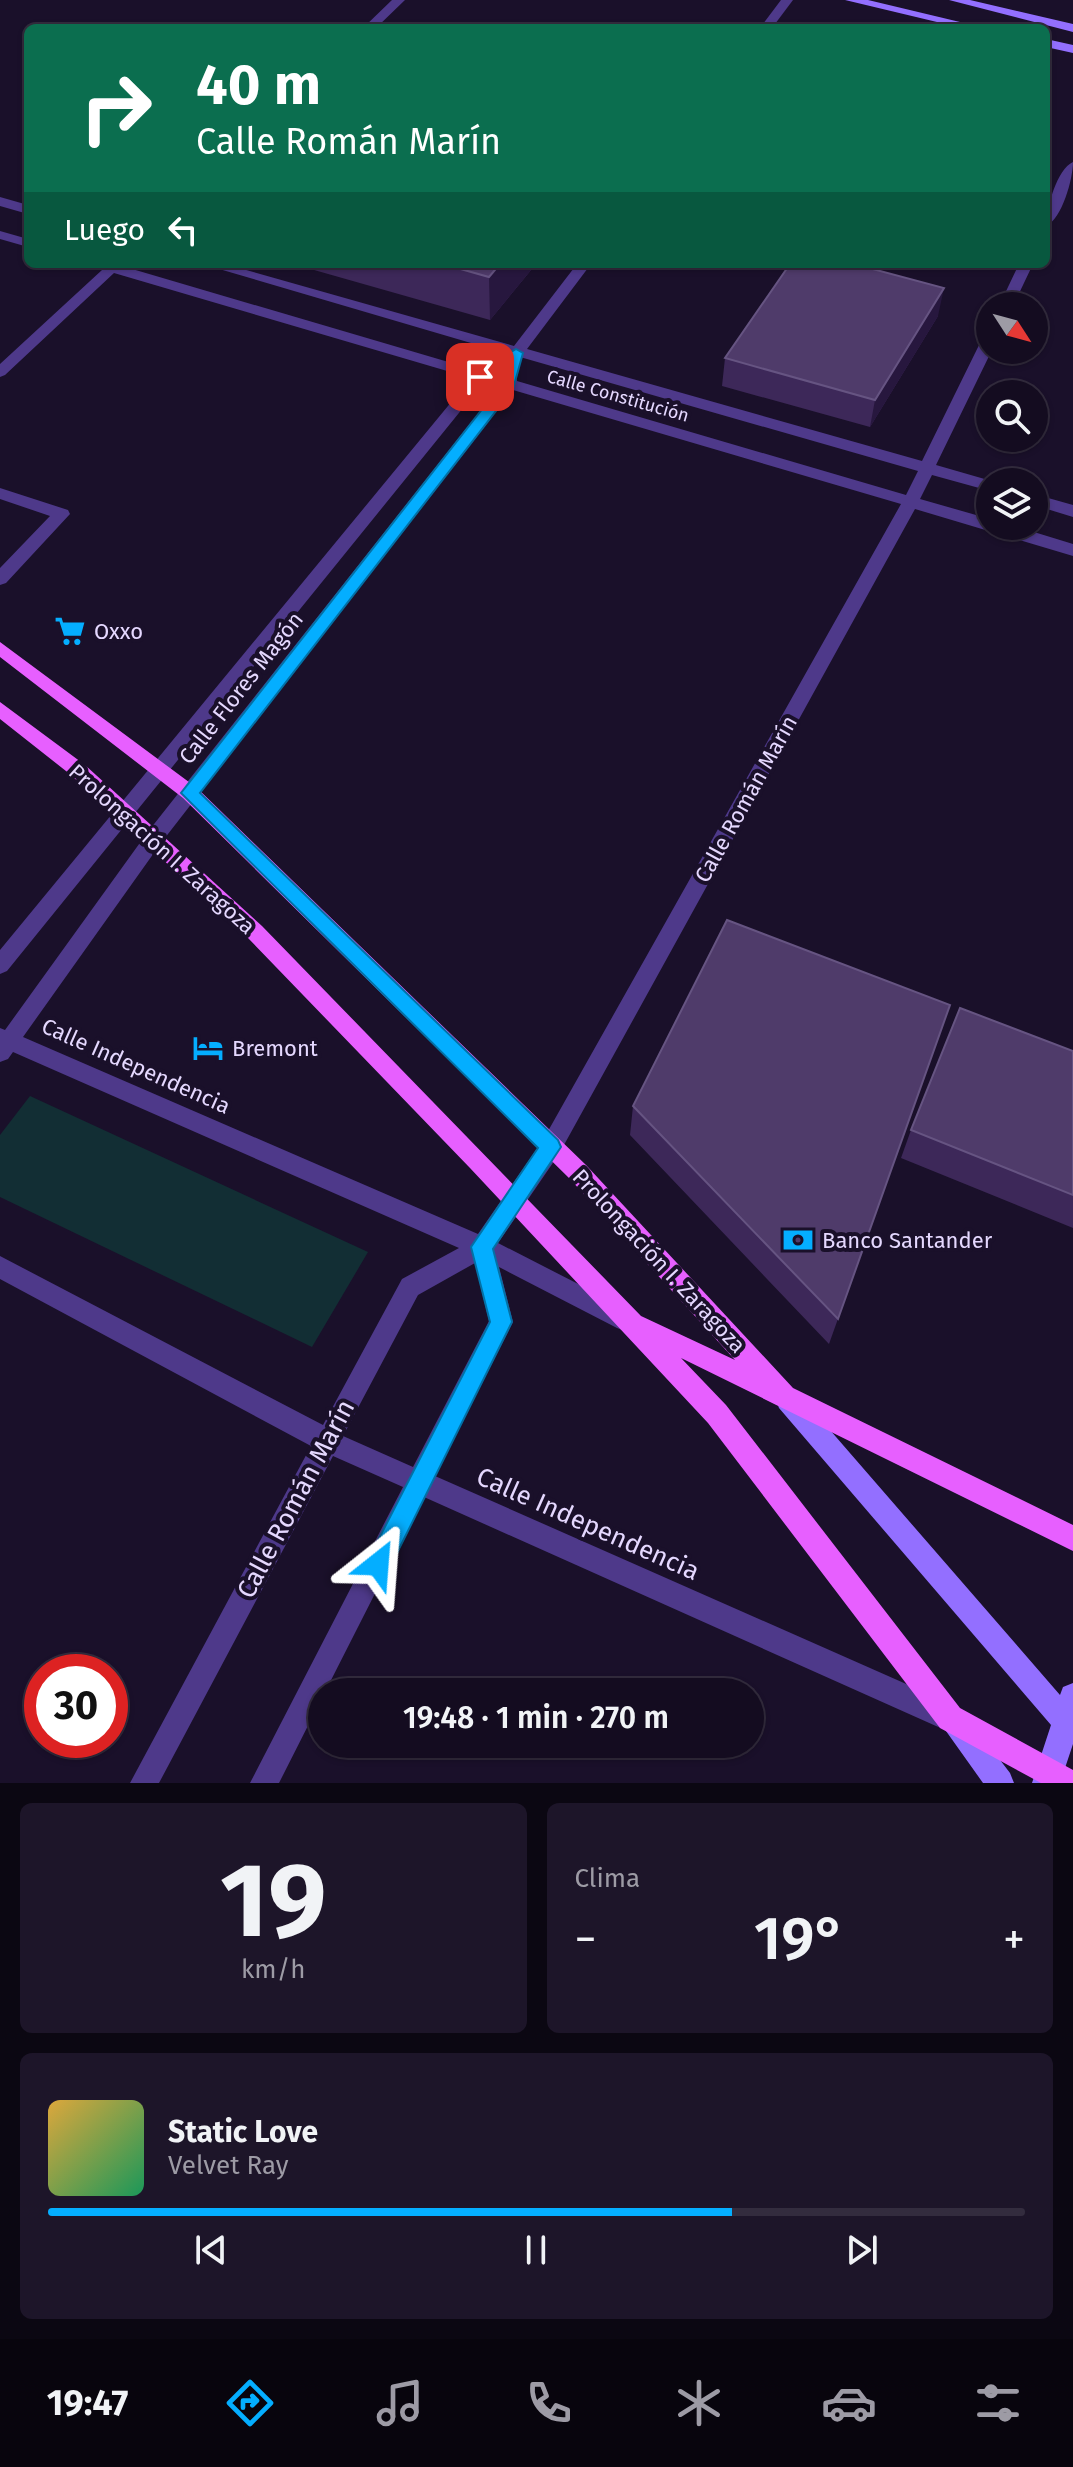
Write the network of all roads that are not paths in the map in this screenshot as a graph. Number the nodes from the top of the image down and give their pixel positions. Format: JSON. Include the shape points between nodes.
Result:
{"nodes":[{"id":1,"x":399,"y":0,"type":"edge"},
{"id":2,"x":787,"y":0,"type":"edge"},
{"id":3,"x":851,"y":0,"type":"edge"},
{"id":4,"x":955,"y":0,"type":"edge"},
{"id":5,"x":373,"y":24,"type":"edge"},
{"id":6,"x":769,"y":24,"type":"edge"},
{"id":7,"x":961,"y":24,"type":"edge"},
{"id":8,"x":1073,"y":28,"type":"edge"},
{"id":9,"x":1050,"y":44,"type":"edge"},
{"id":10,"x":1073,"y":49,"type":"edge"},
{"id":11,"x":1073,"y":166,"type":"edge"},
{"id":12,"x":0,"y":201,"type":"edge"},
{"id":13,"x":24,"y":209,"type":"edge"},
{"id":14,"x":1050,"y":214,"type":"edge"},
{"id":15,"x":0,"y":235,"type":"edge"},
{"id":16,"x":24,"y":242,"type":"edge"},
{"id":17,"x":106,"y":268,"type":"edge"},
{"id":18,"x":119,"y":268,"type":"edge"},
{"id":19,"x":223,"y":268,"type":"edge"},
{"id":20,"x":581,"y":268,"type":"edge"},
{"id":21,"x":1024,"y":268,"type":"edge"},
{"id":22,"x":1013,"y":292,"type":"edge"},
{"id":23,"x":516,"y":353,"type":"junction"},
{"id":24,"x":978,"y":364,"type":"edge"},
{"id":25,"x":0,"y":372,"type":"edge"},
{"id":26,"x":480,"y":377,"type":"junction"},
{"id":27,"x":508,"y":386,"type":"junction"},
{"id":28,"x":928,"y":468,"type":"junction"},
{"id":29,"x":976,"y":482,"type":"edge"},
{"id":30,"x":0,"y":493,"type":"edge"},
{"id":31,"x":911,"y":501,"type":"junction"},
{"id":32,"x":1048,"y":503,"type":"edge"},
{"id":33,"x":1073,"y":511,"type":"edge"},
{"id":34,"x":976,"y":520,"type":"edge"},
{"id":35,"x":1041,"y":540,"type":"edge"},
{"id":36,"x":1073,"y":550,"type":"edge"},
{"id":37,"x":0,"y":579,"type":"edge"},
{"id":38,"x":0,"y":648,"type":"edge"},
{"id":39,"x":0,"y":709,"type":"edge"},
{"id":40,"x":157,"y":769,"type":"junction"},
{"id":41,"x":190,"y":793,"type":"junction"},
{"id":42,"x":124,"y":812,"type":"junction"},
{"id":43,"x":154,"y":838,"type":"junction"},
{"id":44,"x":0,"y":965,"type":"edge"},
{"id":45,"x":3,"y":1044,"type":"edge"},
{"id":46,"x":551,"y":1147,"type":"junction"},
{"id":47,"x":514,"y":1200,"type":"junction"},
{"id":48,"x":482,"y":1247,"type":"junction"},
{"id":49,"x":0,"y":1267,"type":"edge"},
{"id":50,"x":629,"y":1321,"type":"junction"},
{"id":51,"x":784,"y":1396,"type":"junction"},
{"id":52,"x":327,"y":1441,"type":"junction"},
{"id":53,"x":421,"y":1483,"type":"junction"},
{"id":54,"x":1073,"y":1538,"type":"edge"},
{"id":55,"x":1071,"y":1716,"type":"edge"},
{"id":56,"x":950,"y":1718,"type":"junction"},
{"id":57,"x":1055,"y":1779,"type":"edge"},
{"id":58,"x":144,"y":1783,"type":"edge"},
{"id":59,"x":264,"y":1783,"type":"edge"},
{"id":60,"x":1000,"y":1783,"type":"edge"}],
"edges":[{"from":1,"to":5,"type":"street"},
{"from":2,"to":6,"type":"street"},
{"from":3,"to":7,"type":"main road"},
{"from":4,"to":8,"type":"main road"},
{"from":9,"to":10,"type":"main road"},
{"from":11,"to":14,"type":"street"},
{"from":12,"to":13,"type":"street"},
{"from":15,"to":16,"type":"street"},
{"from":17,"to":25,"type":"street"},
{"from":18,"to":26,"type":"street","name":"Calle Constitución"},
{"from":19,"to":23,"type":"street","name":"Calle Constitución"},
{"from":20,"to":23,"type":"street","name":"Calle Flores Magón"},
{"from":21,"to":22,"type":"street"},
{"from":23,"to":26,"type":"street","name":"Calle Flores Magón"},
{"from":23,"to":27,"type":"street","name":"Calle Flores Magón"},
{"from":23,"to":28,"type":"street","name":"Calle Constitución"},
{"from":24,"to":28,"type":"street","name":"Calle Román Marín"},
{"from":26,"to":27,"type":"street","name":"Calle Constitución"},
{"from":26,"to":40,"type":"street","name":"Calle Flores Magón"},
{"from":27,"to":31,"type":"street","name":"Calle Constitución"},
{"from":27,"to":41,"type":"street","name":"Calle Flores Magón"},
{"from":28,"to":29,"type":"street","name":"Calle Constitución"},
{"from":28,"to":31,"type":"street","name":"Calle Román Marín"},
{"from":30,"to":37,"type":"street","via":[[62,514]]},
{"from":31,"to":34,"type":"street","name":"Calle Constitución"},
{"from":31,"to":46,"type":"street","name":"Calle Román Marín"},
{"from":32,"to":33,"type":"street"},
{"from":35,"to":36,"type":"street","name":"Calle Constitución"},
{"from":38,"to":40,"type":"main road","name":"Prolongación I. Zaragoza"},
{"from":39,"to":42,"type":"main road","name":"Prolongación I. Zaragoza"},
{"from":40,"to":41,"type":"main road","name":"Prolongación I. Zaragoza"},
{"from":40,"to":42,"type":"street","name":"Calle Flores Magón"},
{"from":41,"to":43,"type":"street","name":"Calle Flores Magón"},
{"from":41,"to":46,"type":"main road","name":"Prolongación I. Zaragoza"},
{"from":42,"to":43,"type":"main road","name":"Prolongación I. Zaragoza"},
{"from":42,"to":44,"type":"street","name":"Calle Flores Magón"},
{"from":43,"to":45,"type":"street","name":"Calle Flores Magón"},
{"from":43,"to":47,"type":"main road","name":"Prolongación I. Zaragoza","via":[[255,932]]},
{"from":45,"to":48,"type":"street","name":"Calle Independencia"},
{"from":46,"to":47,"type":"street","name":"Calle Román Marín"},
{"from":46,"to":51,"type":"main road","name":"Prolongación I. Zaragoza"},
{"from":47,"to":48,"type":"street","name":"Calle Román Marín"},
{"from":47,"to":50,"type":"main road","name":"Prolongación I. Zaragoza"},
{"from":48,"to":50,"type":"street","name":"Calle Independencia"},
{"from":48,"to":52,"type":"street","name":"Calle Román Marín","via":[[410,1287]]},
{"from":48,"to":53,"type":"street","via":[[501,1322]]},
{"from":49,"to":52,"type":"street","name":"Calle Independencia"},
{"from":50,"to":51,"type":"main road","name":"Calle Independencia"},
{"from":50,"to":56,"type":"main road","name":"Prolongación I. Zaragoza","via":[[717,1414]]},
{"from":51,"to":54,"type":"main road","name":"Calle Independencia"},
{"from":51,"to":55,"type":"main road","name":"Prolongación I. Zaragoza"},
{"from":52,"to":53,"type":"street","name":"Calle Independencia"},
{"from":52,"to":58,"type":"street","name":"Calle Román Marín"},
{"from":53,"to":56,"type":"street","name":"Calle Independencia"},
{"from":53,"to":59,"type":"street"},
{"from":55,"to":57,"type":"main road"},
{"from":56,"to":57,"type":"main road","name":"Calle Independencia"},
{"from":56,"to":60,"type":"main road"}]}
